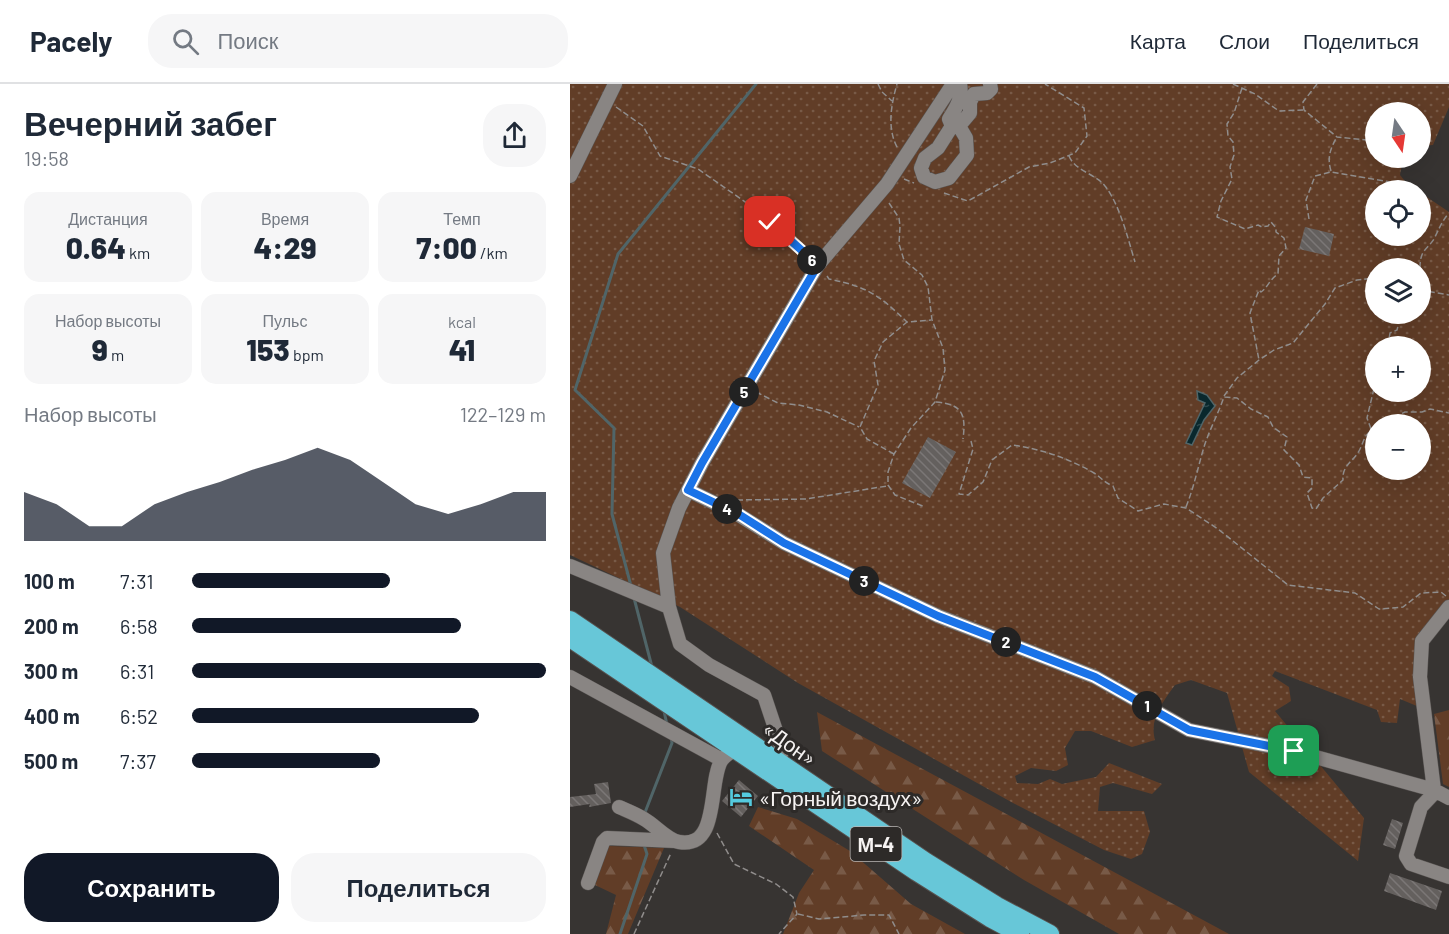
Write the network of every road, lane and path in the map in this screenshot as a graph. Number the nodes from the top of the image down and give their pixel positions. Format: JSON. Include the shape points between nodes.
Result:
{"nodes":[{"id":1,"x":615,"y":84,"type":"edge"},
{"id":2,"x":878,"y":84,"type":"edge"},
{"id":3,"x":897,"y":84,"type":"edge"},
{"id":4,"x":953,"y":84,"type":"edge"},
{"id":5,"x":960,"y":84,"type":"edge"},
{"id":6,"x":990,"y":84,"type":"edge"},
{"id":7,"x":1045,"y":84,"type":"edge"},
{"id":8,"x":1233,"y":84,"type":"edge"},
{"id":9,"x":1317,"y":84,"type":"edge"},
{"id":10,"x":1242,"y":88,"type":"junction"},
{"id":11,"x":608,"y":98,"type":"junction"},
{"id":12,"x":892,"y":102,"type":"junction"},
{"id":13,"x":1304,"y":110,"type":"junction"},
{"id":14,"x":1337,"y":137,"type":"junction"},
{"id":15,"x":1365,"y":140,"type":"edge"},
{"id":16,"x":1069,"y":155,"type":"junction"},
{"id":17,"x":903,"y":160,"type":"junction"},
{"id":18,"x":1331,"y":172,"type":"junction"},
{"id":19,"x":570,"y":176,"type":"edge"},
{"id":20,"x":890,"y":180,"type":"junction"},
{"id":21,"x":1378,"y":180,"type":"edge"},
{"id":22,"x":914,"y":183,"type":"dead end"},
{"id":23,"x":936,"y":190,"type":"dead end"},
{"id":24,"x":1449,"y":213,"type":"edge"},
{"id":25,"x":1309,"y":219,"type":"dead end"},
{"id":26,"x":1422,"y":258,"type":"edge"},
{"id":27,"x":1135,"y":262,"type":"dead end"},
{"id":28,"x":818,"y":265,"type":"junction"},
{"id":29,"x":1365,"y":279,"type":"edge"},
{"id":30,"x":1431,"y":292,"type":"edge"},
{"id":31,"x":1449,"y":295,"type":"edge"},
{"id":32,"x":932,"y":320,"type":"junction"},
{"id":33,"x":907,"y":322,"type":"junction"},
{"id":34,"x":1398,"y":324,"type":"edge"},
{"id":35,"x":1390,"y":336,"type":"edge"},
{"id":36,"x":1259,"y":360,"type":"junction"},
{"id":37,"x":747,"y":387,"type":"junction"},
{"id":38,"x":1224,"y":397,"type":"junction"},
{"id":39,"x":935,"y":402,"type":"junction"},
{"id":40,"x":1449,"y":413,"type":"edge"},
{"id":41,"x":1401,"y":414,"type":"edge"},
{"id":42,"x":860,"y":427,"type":"junction"},
{"id":43,"x":1365,"y":437,"type":"edge"},
{"id":44,"x":963,"y":439,"type":"dead end"},
{"id":45,"x":971,"y":441,"type":"dead end"},
{"id":46,"x":894,"y":454,"type":"junction"},
{"id":47,"x":888,"y":486,"type":"junction"},
{"id":48,"x":688,"y":490,"type":"junction"},
{"id":49,"x":716,"y":504,"type":"junction"},
{"id":50,"x":925,"y":507,"type":"dead end"},
{"id":51,"x":1186,"y":508,"type":"junction"},
{"id":52,"x":570,"y":566,"type":"edge"},
{"id":53,"x":1449,"y":599,"type":"edge"},
{"id":54,"x":669,"y":607,"type":"junction"},
{"id":55,"x":1449,"y":607,"type":"edge"},
{"id":56,"x":570,"y":620,"type":"edge"},
{"id":57,"x":570,"y":638,"type":"edge"},
{"id":58,"x":570,"y":677,"type":"edge"},
{"id":59,"x":728,"y":754,"type":"junction"},
{"id":60,"x":779,"y":763,"type":"junction"},
{"id":61,"x":1435,"y":790,"type":"junction"},
{"id":62,"x":1449,"y":798,"type":"edge"},
{"id":63,"x":619,"y":807,"type":"dead end"},
{"id":64,"x":710,"y":818,"type":"junction"},
{"id":65,"x":677,"y":842,"type":"junction"},
{"id":66,"x":1449,"y":876,"type":"edge"},
{"id":67,"x":588,"y":883,"type":"dead end"},
{"id":68,"x":798,"y":914,"type":"junction"},
{"id":69,"x":634,"y":934,"type":"edge"},
{"id":70,"x":779,"y":934,"type":"edge"},
{"id":71,"x":899,"y":934,"type":"edge"},
{"id":72,"x":1020,"y":934,"type":"edge"},
{"id":73,"x":1050,"y":934,"type":"edge"}],
"edges":[{"from":1,"to":11,"type":"street"},
{"from":2,"to":12,"type":"path"},
{"from":3,"to":12,"type":"path"},
{"from":4,"to":17,"type":"street"},
{"from":5,"to":6,"type":"street","via":[[962,92],[949,119],[955,126],[970,113],[974,94],[987,93]]},
{"from":7,"to":16,"type":"path","via":[[1084,108],[1087,136]]},
{"from":8,"to":10,"type":"path"},
{"from":9,"to":13,"type":"path","via":[[1303,102]]},
{"from":10,"to":13,"type":"path","via":[[1279,111]]},
{"from":10,"to":36,"type":"path","via":[[1227,124],[1233,142],[1232,179],[1217,217],[1245,229],[1268,226],[1271,222],[1284,238],[1286,248],[1279,256],[1278,274],[1265,289],[1259,290],[1250,313]]},
{"from":11,"to":19,"type":"street"},
{"from":11,"to":28,"type":"path","via":[[643,126],[660,156],[698,169],[751,206]]},
{"from":12,"to":17,"type":"path","via":[[891,135]]},
{"from":13,"to":14,"type":"path"},
{"from":14,"to":15,"type":"path"},
{"from":14,"to":18,"type":"path","via":[[1328,161]]},
{"from":16,"to":23,"type":"path","via":[[1029,167],[968,201]]},
{"from":16,"to":27,"type":"path","via":[[1072,163],[1105,185],[1122,219]]},
{"from":17,"to":20,"type":"street"},
{"from":18,"to":21,"type":"path"},
{"from":18,"to":25,"type":"path","via":[[1315,176],[1306,200]]},
{"from":20,"to":22,"type":"path"},
{"from":20,"to":28,"type":"street"},
{"from":20,"to":32,"type":"path","via":[[888,201],[898,218],[899,244],[904,260],[925,281]]},
{"from":24,"to":26,"type":"path"},
{"from":28,"to":33,"type":"path","via":[[829,279],[856,284],[883,299]]},
{"from":28,"to":37,"type":"street"},
{"from":29,"to":36,"type":"path","via":[[1335,288],[1293,343]]},
{"from":30,"to":31,"type":"path"},
{"from":32,"to":33,"type":"path"},
{"from":32,"to":39,"type":"path","via":[[943,348],[945,370]]},
{"from":33,"to":42,"type":"path","via":[[883,342],[874,361],[878,385]]},
{"from":34,"to":35,"type":"path"},
{"from":36,"to":38,"type":"path","via":[[1237,378]]},
{"from":37,"to":42,"type":"path","via":[[778,403],[827,412]]},
{"from":37,"to":48,"type":"street"},
{"from":38,"to":43,"type":"path","via":[[1237,398],[1268,417],[1273,427],[1287,437],[1284,450],[1299,465],[1303,477],[1312,478],[1312,488],[1307,493],[1312,507],[1316,508],[1343,480],[1343,471]]},
{"from":38,"to":51,"type":"path"},
{"from":39,"to":44,"type":"path","via":[[948,403],[960,410],[965,420]]},
{"from":39,"to":46,"type":"path"},
{"from":40,"to":41,"type":"path","via":[[1430,409]]},
{"from":42,"to":46,"type":"path","via":[[867,439]]},
{"from":45,"to":51,"type":"path","via":[[973,449],[959,494],[968,495],[983,482],[992,460],[1012,445],[1059,456],[1096,474],[1103,483],[1113,486],[1118,498],[1138,511],[1164,504]]},
{"from":46,"to":47,"type":"path"},
{"from":47,"to":49,"type":"path","via":[[806,499],[733,500]]},
{"from":47,"to":50,"type":"path","via":[[895,495]]},
{"from":48,"to":49,"type":"street"},
{"from":48,"to":54,"type":"street","via":[[663,553]]},
{"from":49,"to":61,"type":"street","via":[[784,543],[938,616],[1095,677],[1189,730],[1294,751]]},
{"from":51,"to":53,"type":"path","via":[[1288,585],[1355,593],[1379,609],[1403,607],[1421,593],[1441,592]]},
{"from":52,"to":54,"type":"street"},
{"from":54,"to":60,"type":"street","via":[[680,644],[764,695],[782,749]]},
{"from":55,"to":61,"type":"street","via":[[1422,641],[1420,677]]},
{"from":56,"to":60,"type":"highway","name":"«Дон»","number":"М-4"},
{"from":57,"to":59,"type":"highway","name":"«Дон»","number":"М-4"},
{"from":58,"to":59,"type":"street"},
{"from":59,"to":64,"type":"street","via":[[714,785]]},
{"from":59,"to":72,"type":"highway","name":"«Дон»","number":"М-4"},
{"from":60,"to":73,"type":"highway","name":"«Дон»","number":"М-4","via":[[926,862]]},
{"from":61,"to":62,"type":"street"},
{"from":61,"to":66,"type":"street","via":[[1422,807],[1406,856],[1411,864]]},
{"from":63,"to":65,"type":"street"},
{"from":64,"to":65,"type":"street","via":[[705,833],[692,842]]},
{"from":64,"to":68,"type":"path","via":[[734,864],[776,884],[793,897]]},
{"from":65,"to":67,"type":"street","via":[[607,838]]},
{"from":65,"to":69,"type":"path"},
{"from":68,"to":70,"type":"path"},
{"from":68,"to":71,"type":"path","via":[[819,919],[889,915]]}]}
